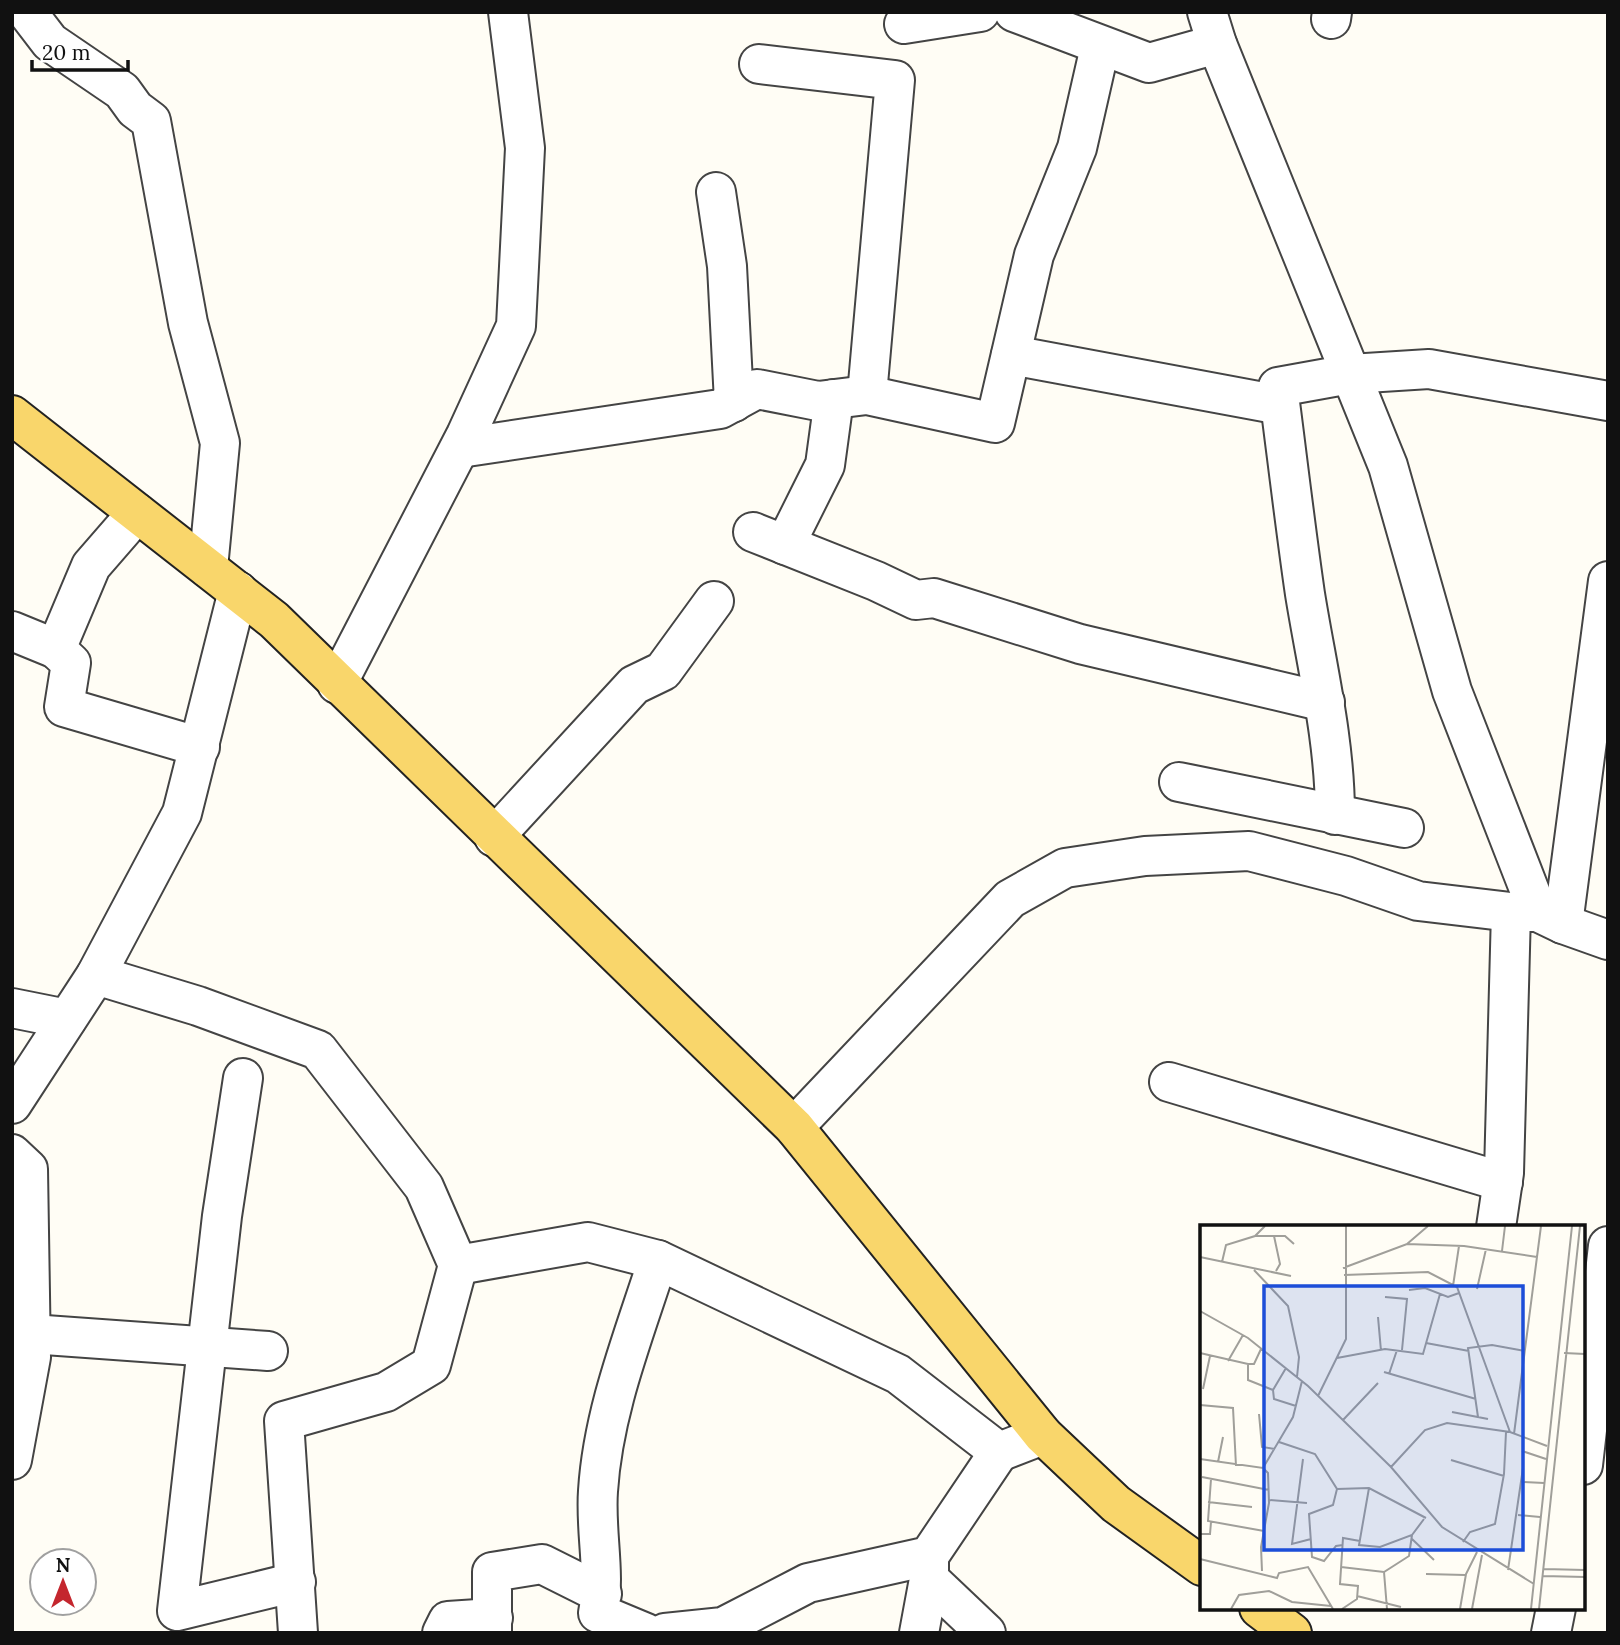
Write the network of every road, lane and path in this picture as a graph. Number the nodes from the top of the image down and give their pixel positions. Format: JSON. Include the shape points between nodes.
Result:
{"nodes":[{"id":1,"x":27,"y":12,"type":"edge"},
{"id":2,"x":508,"y":12,"type":"edge"},
{"id":3,"x":980,"y":12,"type":"edge"},
{"id":4,"x":1014,"y":12,"type":"edge"},
{"id":5,"x":904,"y":24,"type":"dead end"},
{"id":6,"x":1212,"y":28,"type":"edge"},
{"id":7,"x":1100,"y":47,"type":"junction"},
{"id":8,"x":759,"y":64,"type":"dead end"},
{"id":9,"x":716,"y":192,"type":"dead end"},
{"id":10,"x":1011,"y":355,"type":"junction"},
{"id":11,"x":1350,"y":374,"type":"junction"},
{"id":12,"x":850,"y":397,"type":"junction"},
{"id":13,"x":1608,"y":401,"type":"edge"},
{"id":14,"x":733,"y":402,"type":"junction"},
{"id":15,"x":1280,"y":405,"type":"junction"},
{"id":16,"x":12,"y":415,"type":"edge"},
{"id":17,"x":460,"y":448,"type":"junction"},
{"id":18,"x":138,"y":513,"type":"junction"},
{"id":19,"x":208,"y":568,"type":"junction"},
{"id":20,"x":1608,"y":581,"type":"edge"},
{"id":21,"x":238,"y":591,"type":"junction"},
{"id":22,"x":714,"y":601,"type":"dead end"},
{"id":23,"x":12,"y":631,"type":"edge"},
{"id":24,"x":56,"y":649,"type":"junction"},
{"id":25,"x":337,"y":684,"type":"junction"},
{"id":26,"x":1325,"y":702,"type":"junction"},
{"id":27,"x":200,"y":747,"type":"junction"},
{"id":28,"x":1179,"y":782,"type":"dead end"},
{"id":29,"x":1351,"y":818,"type":"junction"},
{"id":30,"x":1404,"y":828,"type":"dead end"},
{"id":31,"x":494,"y":837,"type":"junction"},
{"id":32,"x":1346,"y":876,"type":"junction"},
{"id":33,"x":1537,"y":916,"type":"junction"},
{"id":34,"x":1608,"y":940,"type":"edge"},
{"id":35,"x":96,"y":975,"type":"junction"},
{"id":36,"x":12,"y":1008,"type":"edge"},
{"id":37,"x":67,"y":1019,"type":"junction"},
{"id":38,"x":243,"y":1078,"type":"dead end"},
{"id":39,"x":1169,"y":1082,"type":"dead end"},
{"id":40,"x":12,"y":1104,"type":"edge"},
{"id":41,"x":794,"y":1127,"type":"junction"},
{"id":42,"x":12,"y":1154,"type":"edge"},
{"id":43,"x":1503,"y":1182,"type":"junction"},
{"id":44,"x":1496,"y":1225,"type":"edge"},
{"id":45,"x":1608,"y":1246,"type":"edge"},
{"id":46,"x":658,"y":1259,"type":"junction"},
{"id":47,"x":458,"y":1265,"type":"junction"},
{"id":48,"x":21,"y":1268,"type":"edge"},
{"id":49,"x":31,"y":1334,"type":"junction"},
{"id":50,"x":207,"y":1348,"type":"junction"},
{"id":51,"x":268,"y":1351,"type":"dead end"},
{"id":52,"x":1043,"y":1435,"type":"junction"},
{"id":53,"x":1593,"y":1443,"type":"edge"},
{"id":54,"x":999,"y":1452,"type":"junction"},
{"id":55,"x":12,"y":1460,"type":"edge"},
{"id":56,"x":1200,"y":1565,"type":"edge"},
{"id":57,"x":929,"y":1568,"type":"junction"},
{"id":58,"x":296,"y":1582,"type":"junction"},
{"id":59,"x":602,"y":1594,"type":"junction"},
{"id":60,"x":1262,"y":1610,"type":"edge"},
{"id":61,"x":1556,"y":1610,"type":"edge"},
{"id":62,"x":493,"y":1625,"type":"edge"},
{"id":63,"x":299,"y":1633,"type":"edge"},
{"id":64,"x":442,"y":1633,"type":"edge"},
{"id":65,"x":646,"y":1633,"type":"edge"},
{"id":66,"x":665,"y":1633,"type":"edge"},
{"id":67,"x":919,"y":1633,"type":"edge"},
{"id":68,"x":986,"y":1633,"type":"edge"},
{"id":69,"x":1292,"y":1633,"type":"edge"},
{"id":70,"x":1551,"y":1633,"type":"edge"}],
"edges":[{"from":1,"to":19,"type":"street","via":[[50,42],[121,91],[151,121],[188,323],[219,443]]},
{"from":2,"to":17,"type":"street","via":[[525,148],[516,326]]},
{"from":3,"to":5,"type":"street"},
{"from":4,"to":7,"type":"street"},
{"from":6,"to":7,"type":"street","via":[[1149,64]]},
{"from":6,"to":11,"type":"street"},
{"from":7,"to":10,"type":"street","via":[[1077,148],[1034,255]]},
{"from":8,"to":12,"type":"street","via":[[895,80]]},
{"from":9,"to":14,"type":"street","via":[[727,266]]},
{"from":10,"to":12,"type":"street","via":[[995,423]]},
{"from":10,"to":15,"type":"street"},
{"from":11,"to":13,"type":"street","via":[[1429,369]]},
{"from":11,"to":15,"type":"street","via":[[1278,387]]},
{"from":11,"to":33,"type":"street","via":[[1388,466],[1452,691]]},
{"from":12,"to":14,"type":"street","via":[[818,401],[757,389]]},
{"from":12,"to":26,"type":"street","via":[[825,465],[769,538],[916,600],[934,598],[1080,644]]},
{"from":14,"to":17,"type":"street","via":[[720,409]]},
{"from":15,"to":26,"type":"street"},
{"from":16,"to":18,"type":"main road"},
{"from":17,"to":25,"type":"street"},
{"from":18,"to":19,"type":"main road"},
{"from":18,"to":24,"type":"street","via":[[91,566]]},
{"from":19,"to":21,"type":"main road"},
{"from":20,"to":33,"type":"street"},
{"from":21,"to":25,"type":"main road","via":[[274,620]]},
{"from":21,"to":27,"type":"street"},
{"from":22,"to":31,"type":"street","via":[[663,671],[634,685]]},
{"from":23,"to":24,"type":"street"},
{"from":24,"to":27,"type":"street","via":[[71,663],[64,707]]},
{"from":25,"to":31,"type":"main road"},
{"from":26,"to":29,"type":"street","via":[[1335,787]]},
{"from":27,"to":35,"type":"street","via":[[182,813]]},
{"from":28,"to":29,"type":"street"},
{"from":29,"to":30,"type":"street"},
{"from":29,"to":32,"type":"street"},
{"from":31,"to":41,"type":"main road"},
{"from":32,"to":33,"type":"street","via":[[1418,901]]},
{"from":32,"to":41,"type":"street","via":[[1249,851],[1145,856],[1065,868],[1010,899]]},
{"from":33,"to":34,"type":"street"},
{"from":33,"to":43,"type":"street","via":[[1510,1056]]},
{"from":35,"to":37,"type":"street"},
{"from":35,"to":47,"type":"street","via":[[318,1050],[424,1187]]},
{"from":36,"to":37,"type":"street"},
{"from":37,"to":40,"type":"street"},
{"from":38,"to":50,"type":"street"},
{"from":39,"to":43,"type":"street"},
{"from":41,"to":52,"type":"main road"},
{"from":42,"to":48,"type":"street","via":[[28,1169]]},
{"from":43,"to":44,"type":"street"},
{"from":45,"to":53,"type":"street"},
{"from":46,"to":47,"type":"street","via":[[588,1242]]},
{"from":46,"to":54,"type":"street","via":[[898,1374]]},
{"from":46,"to":59,"type":"street","via":[[615,1391],[602,1466],[598,1491]]},
{"from":47,"to":58,"type":"street","via":[[431,1365],[386,1392],[284,1421]]},
{"from":48,"to":49,"type":"street"},
{"from":49,"to":50,"type":"street"},
{"from":49,"to":55,"type":"street"},
{"from":50,"to":51,"type":"street"},
{"from":50,"to":58,"type":"street","via":[[177,1611]]},
{"from":52,"to":54,"type":"street"},
{"from":52,"to":56,"type":"main road","via":[[1116,1504]]},
{"from":54,"to":57,"type":"street"},
{"from":57,"to":66,"type":"street","via":[[808,1583],[723,1627]]},
{"from":57,"to":67,"type":"street"},
{"from":57,"to":68,"type":"street"},
{"from":58,"to":63,"type":"street"},
{"from":59,"to":62,"type":"street","via":[[542,1564],[492,1572]]},
{"from":59,"to":65,"type":"street","via":[[598,1614]]},
{"from":60,"to":69,"type":"main road"},
{"from":61,"to":70,"type":"street"},
{"from":62,"to":64,"type":"street","via":[[448,1621]]}]}
